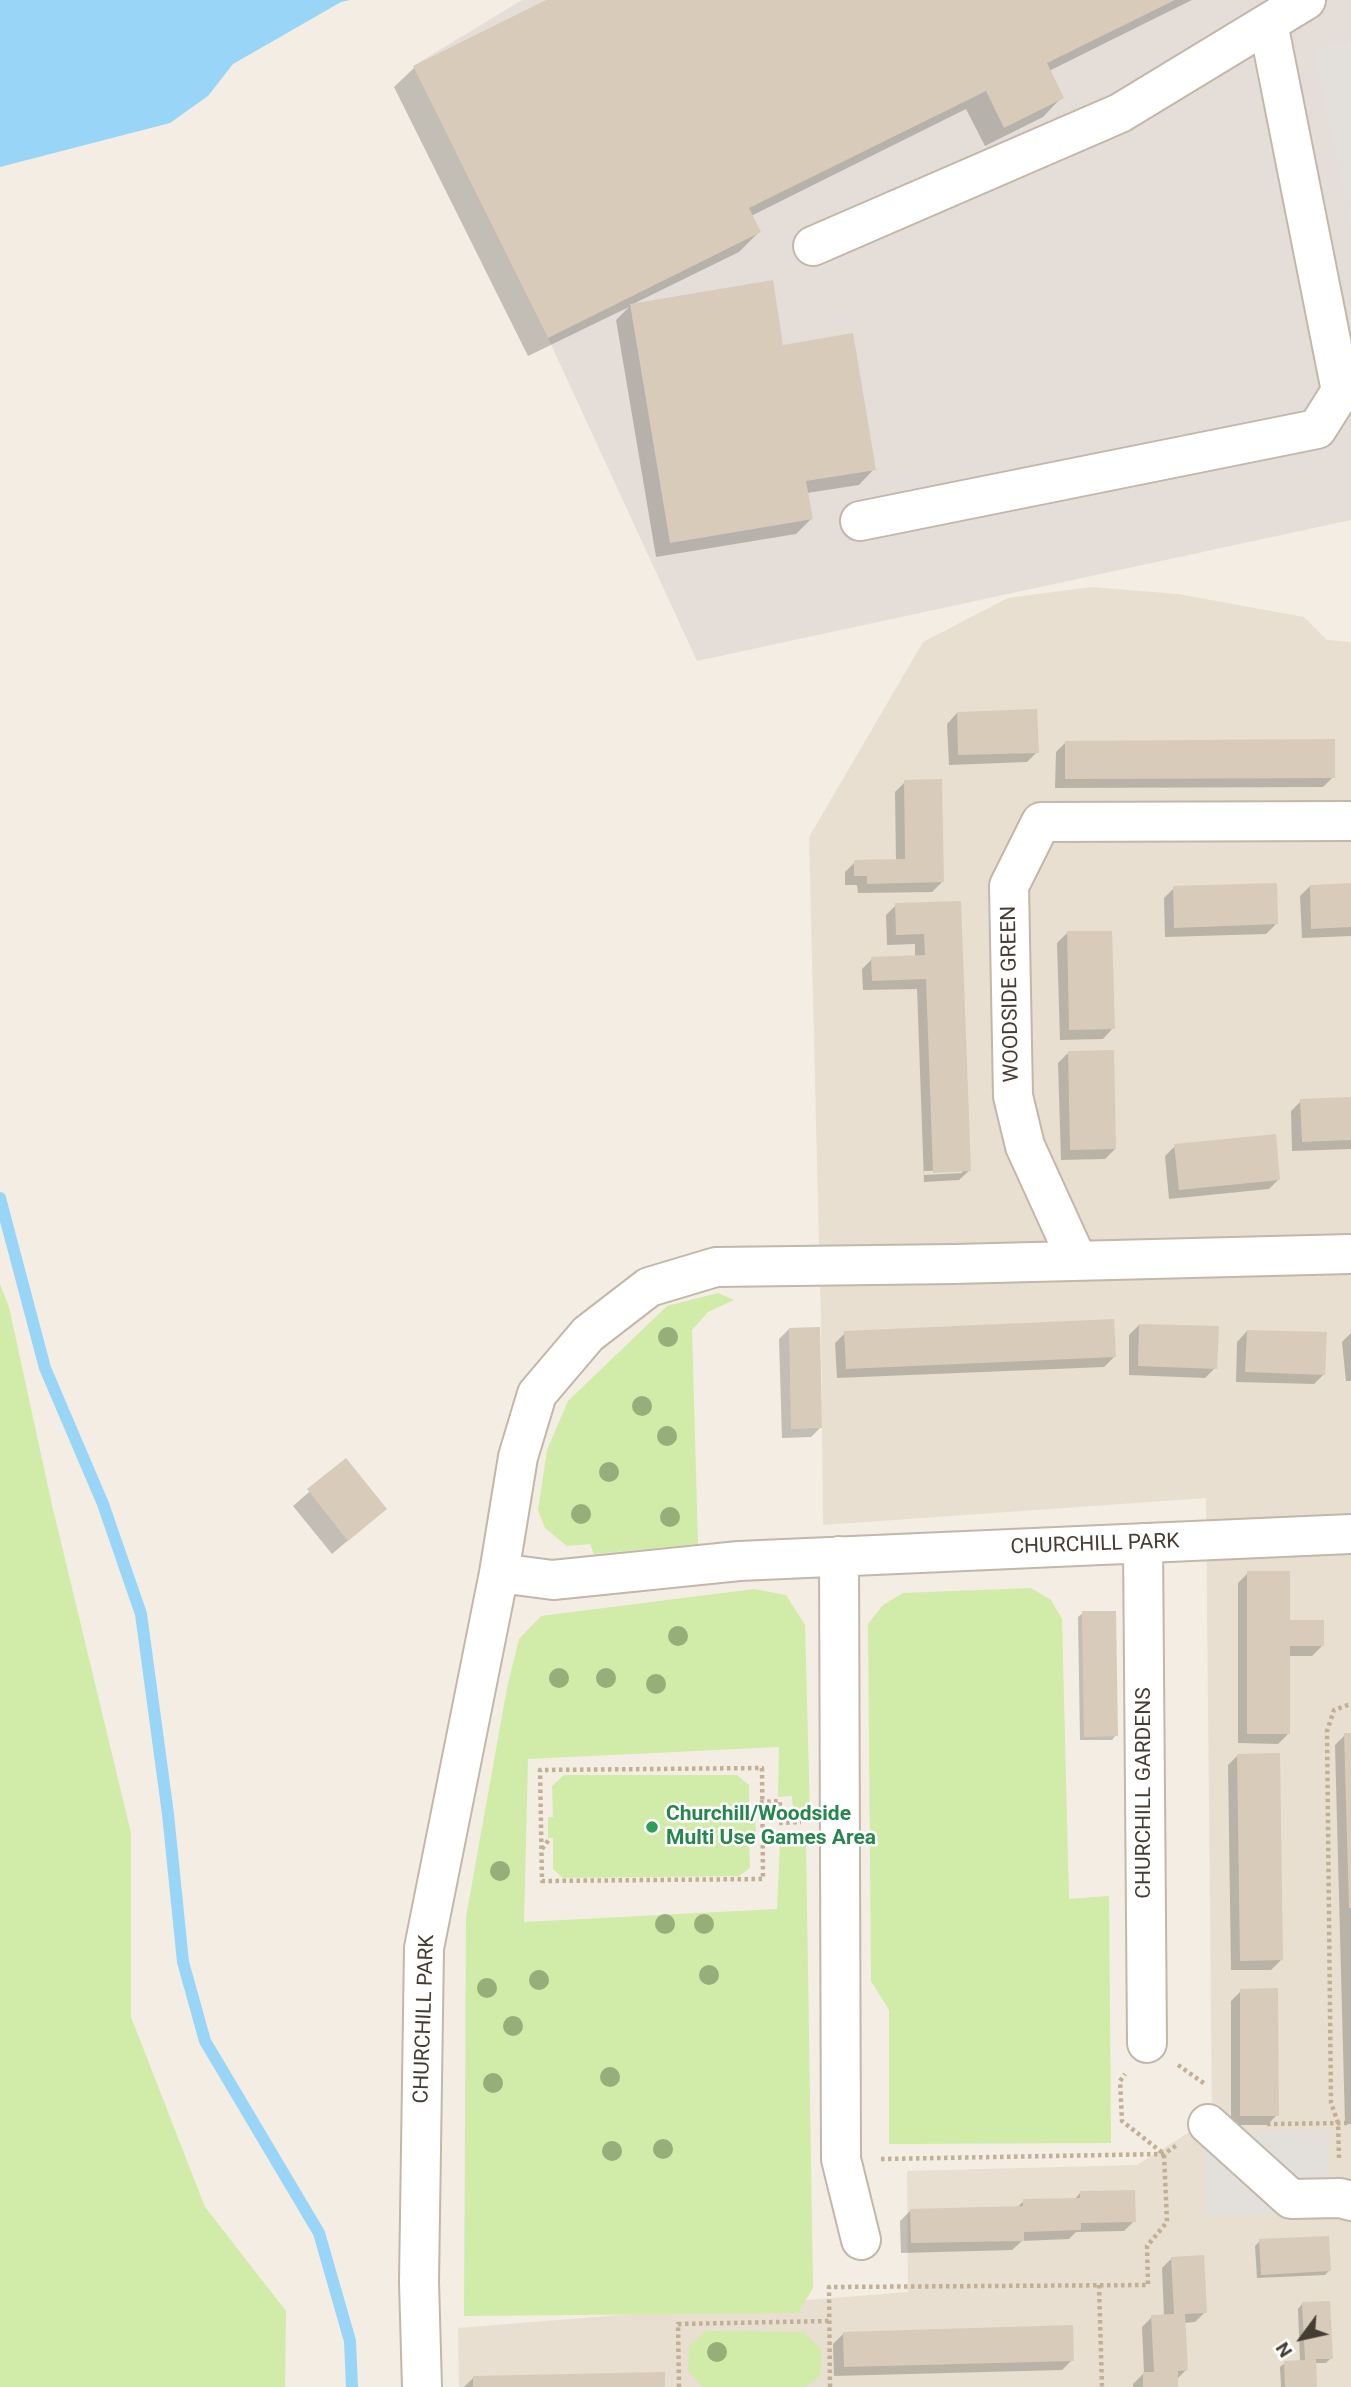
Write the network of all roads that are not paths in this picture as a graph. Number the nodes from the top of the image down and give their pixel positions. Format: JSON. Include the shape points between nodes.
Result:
{"nodes":[{"id":1,"x":1306,"y":0,"type":"edge"},
{"id":2,"x":1268,"y":23,"type":"junction"},
{"id":3,"x":813,"y":246,"type":"dead end"},
{"id":4,"x":1346,"y":390,"type":"edge"},
{"id":5,"x":860,"y":521,"type":"dead end"},
{"id":6,"x":1351,"y":821,"type":"edge"},
{"id":7,"x":1351,"y":1254,"type":"edge"},
{"id":8,"x":1077,"y":1260,"type":"junction"},
{"id":9,"x":1351,"y":1534,"type":"edge"},
{"id":10,"x":1143,"y":1542,"type":"junction"},
{"id":11,"x":839,"y":1556,"type":"junction"},
{"id":12,"x":499,"y":1573,"type":"junction"},
{"id":13,"x":1147,"y":2043,"type":"road end"},
{"id":14,"x":1208,"y":2124,"type":"road end"},
{"id":15,"x":1345,"y":2199,"type":"edge"},
{"id":16,"x":861,"y":2240,"type":"dead end"},
{"id":17,"x":422,"y":2387,"type":"edge"}],
"edges":[{"from":1,"to":2,"type":"street"},
{"from":2,"to":3,"type":"street","via":[[1120,113]]},
{"from":2,"to":4,"type":"street"},
{"from":4,"to":5,"type":"street","via":[[1317,429]]},
{"from":6,"to":8,"type":"street","name":"WOODSIDE GREEN","via":[[1041,822],[1009,886],[1013,1096],[1025,1146]]},
{"from":7,"to":8,"type":"street"},
{"from":8,"to":12,"type":"street","name":"CHURCHILL PARK","via":[[716,1267],[649,1287],[588,1334],[537,1394],[518,1457]]},
{"from":9,"to":10,"type":"street","name":"CHURCHILL PARK"},
{"from":10,"to":11,"type":"street","name":"CHURCHILL PARK"},
{"from":10,"to":13,"type":"street","name":"CHURCHILL GARDENS"},
{"from":11,"to":12,"type":"street","name":"CHURCHILL PARK","via":[[553,1580]]},
{"from":11,"to":16,"type":"street","via":[[841,2159]]},
{"from":12,"to":17,"type":"street","name":"CHURCHILL PARK","via":[[424,1948]]},
{"from":14,"to":15,"type":"street","via":[[1291,2199]]}]}
